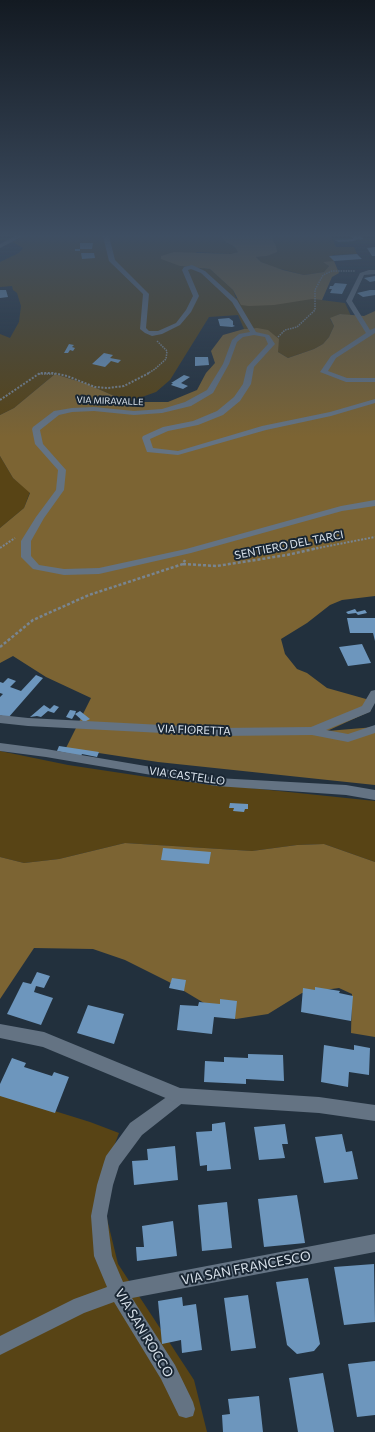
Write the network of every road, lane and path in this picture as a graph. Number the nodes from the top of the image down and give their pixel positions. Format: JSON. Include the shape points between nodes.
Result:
{"nodes":[{"id":1,"x":145,"y":303,"type":"edge"},
{"id":2,"x":193,"y":303,"type":"edge"},
{"id":3,"x":236,"y":303,"type":"edge"},
{"id":4,"x":315,"y":303,"type":"edge"},
{"id":5,"x":350,"y":303,"type":"edge"},
{"id":6,"x":372,"y":332,"type":"edge"},
{"id":7,"x":254,"y":333,"type":"junction"},
{"id":8,"x":152,"y":334,"type":"junction"},
{"id":9,"x":272,"y":344,"type":"junction"},
{"id":10,"x":375,"y":380,"type":"edge"},
{"id":11,"x":0,"y":400,"type":"edge"},
{"id":12,"x":375,"y":401,"type":"edge"},
{"id":13,"x":375,"y":503,"type":"edge"},
{"id":14,"x":375,"y":537,"type":"edge"},
{"id":15,"x":188,"y":551,"type":"junction"},
{"id":16,"x":183,"y":564,"type":"junction"},
{"id":17,"x":0,"y":647,"type":"edge"},
{"id":18,"x":375,"y":694,"type":"edge"},
{"id":19,"x":0,"y":719,"type":"edge"},
{"id":20,"x":375,"y":729,"type":"edge"},
{"id":21,"x":312,"y":731,"type":"junction"},
{"id":22,"x":0,"y":747,"type":"edge"},
{"id":23,"x":375,"y":795,"type":"edge"},
{"id":24,"x":0,"y":1031,"type":"edge"},
{"id":25,"x":180,"y":1096,"type":"junction"},
{"id":26,"x":375,"y":1113,"type":"edge"},
{"id":27,"x":375,"y":1243,"type":"edge"},
{"id":28,"x":118,"y":1292,"type":"junction"},
{"id":29,"x":0,"y":1346,"type":"edge"},
{"id":30,"x":186,"y":1409,"type":"dead end"}],
"edges":[{"from":1,"to":8,"type":"street","via":[[143,329]]},
{"from":2,"to":8,"type":"street","via":[[178,324]]},
{"from":3,"to":7,"type":"street"},
{"from":4,"to":9,"type":"path","via":[[315,310],[297,327],[285,330]]},
{"from":5,"to":6,"type":"street"},
{"from":6,"to":10,"type":"street","via":[[333,357],[324,372],[346,380]]},
{"from":7,"to":9,"type":"street","via":[[267,336]]},
{"from":7,"to":15,"type":"street","name":"VIA MIRAVALLE","via":[[241,335],[234,341],[226,364],[210,391],[188,404],[162,411],[134,413],[94,409],[72,410],[57,413],[36,429],[39,444],[62,470],[60,490],[26,541],[26,557],[36,567],[64,572],[99,571]]},
{"from":8,"to":11,"type":"path","via":[[167,350],[166,359],[124,386],[96,387],[67,376],[40,373]]},
{"from":9,"to":12,"type":"street","via":[[251,366],[247,384],[237,399],[220,413],[166,429],[146,438],[150,450],[178,453]]},
{"from":13,"to":15,"type":"street","name":"VIA MIRAVALLE","via":[[341,509]]},
{"from":14,"to":16,"type":"path","name":"SENTIERO DEL TARCI","via":[[217,566]]},
{"from":15,"to":16,"type":"path"},
{"from":16,"to":17,"type":"path","via":[[89,595],[32,620]]},
{"from":18,"to":21,"type":"street","name":"VIA FIORETTA","via":[[366,709]]},
{"from":19,"to":21,"type":"street","name":"VIA FIORETTA","via":[[220,732]]},
{"from":20,"to":21,"type":"street","via":[[348,738]]},
{"from":22,"to":23,"type":"street","name":"VIA CASTELLO","via":[[216,782],[346,790]]},
{"from":24,"to":25,"type":"street","via":[[44,1040]]},
{"from":25,"to":26,"type":"street","via":[[319,1104]]},
{"from":25,"to":28,"type":"street","name":"VIA SAN ROCCO","via":[[136,1129],[110,1167],[98,1216],[103,1256]]},
{"from":27,"to":28,"type":"street","name":"VIA SAN FRANCESCO"},
{"from":28,"to":29,"type":"street","name":"VIA SAN FRANCESCO","via":[[80,1306]]},
{"from":28,"to":30,"type":"street","name":"VIA SAN ROCCO","via":[[168,1372]]}]}
